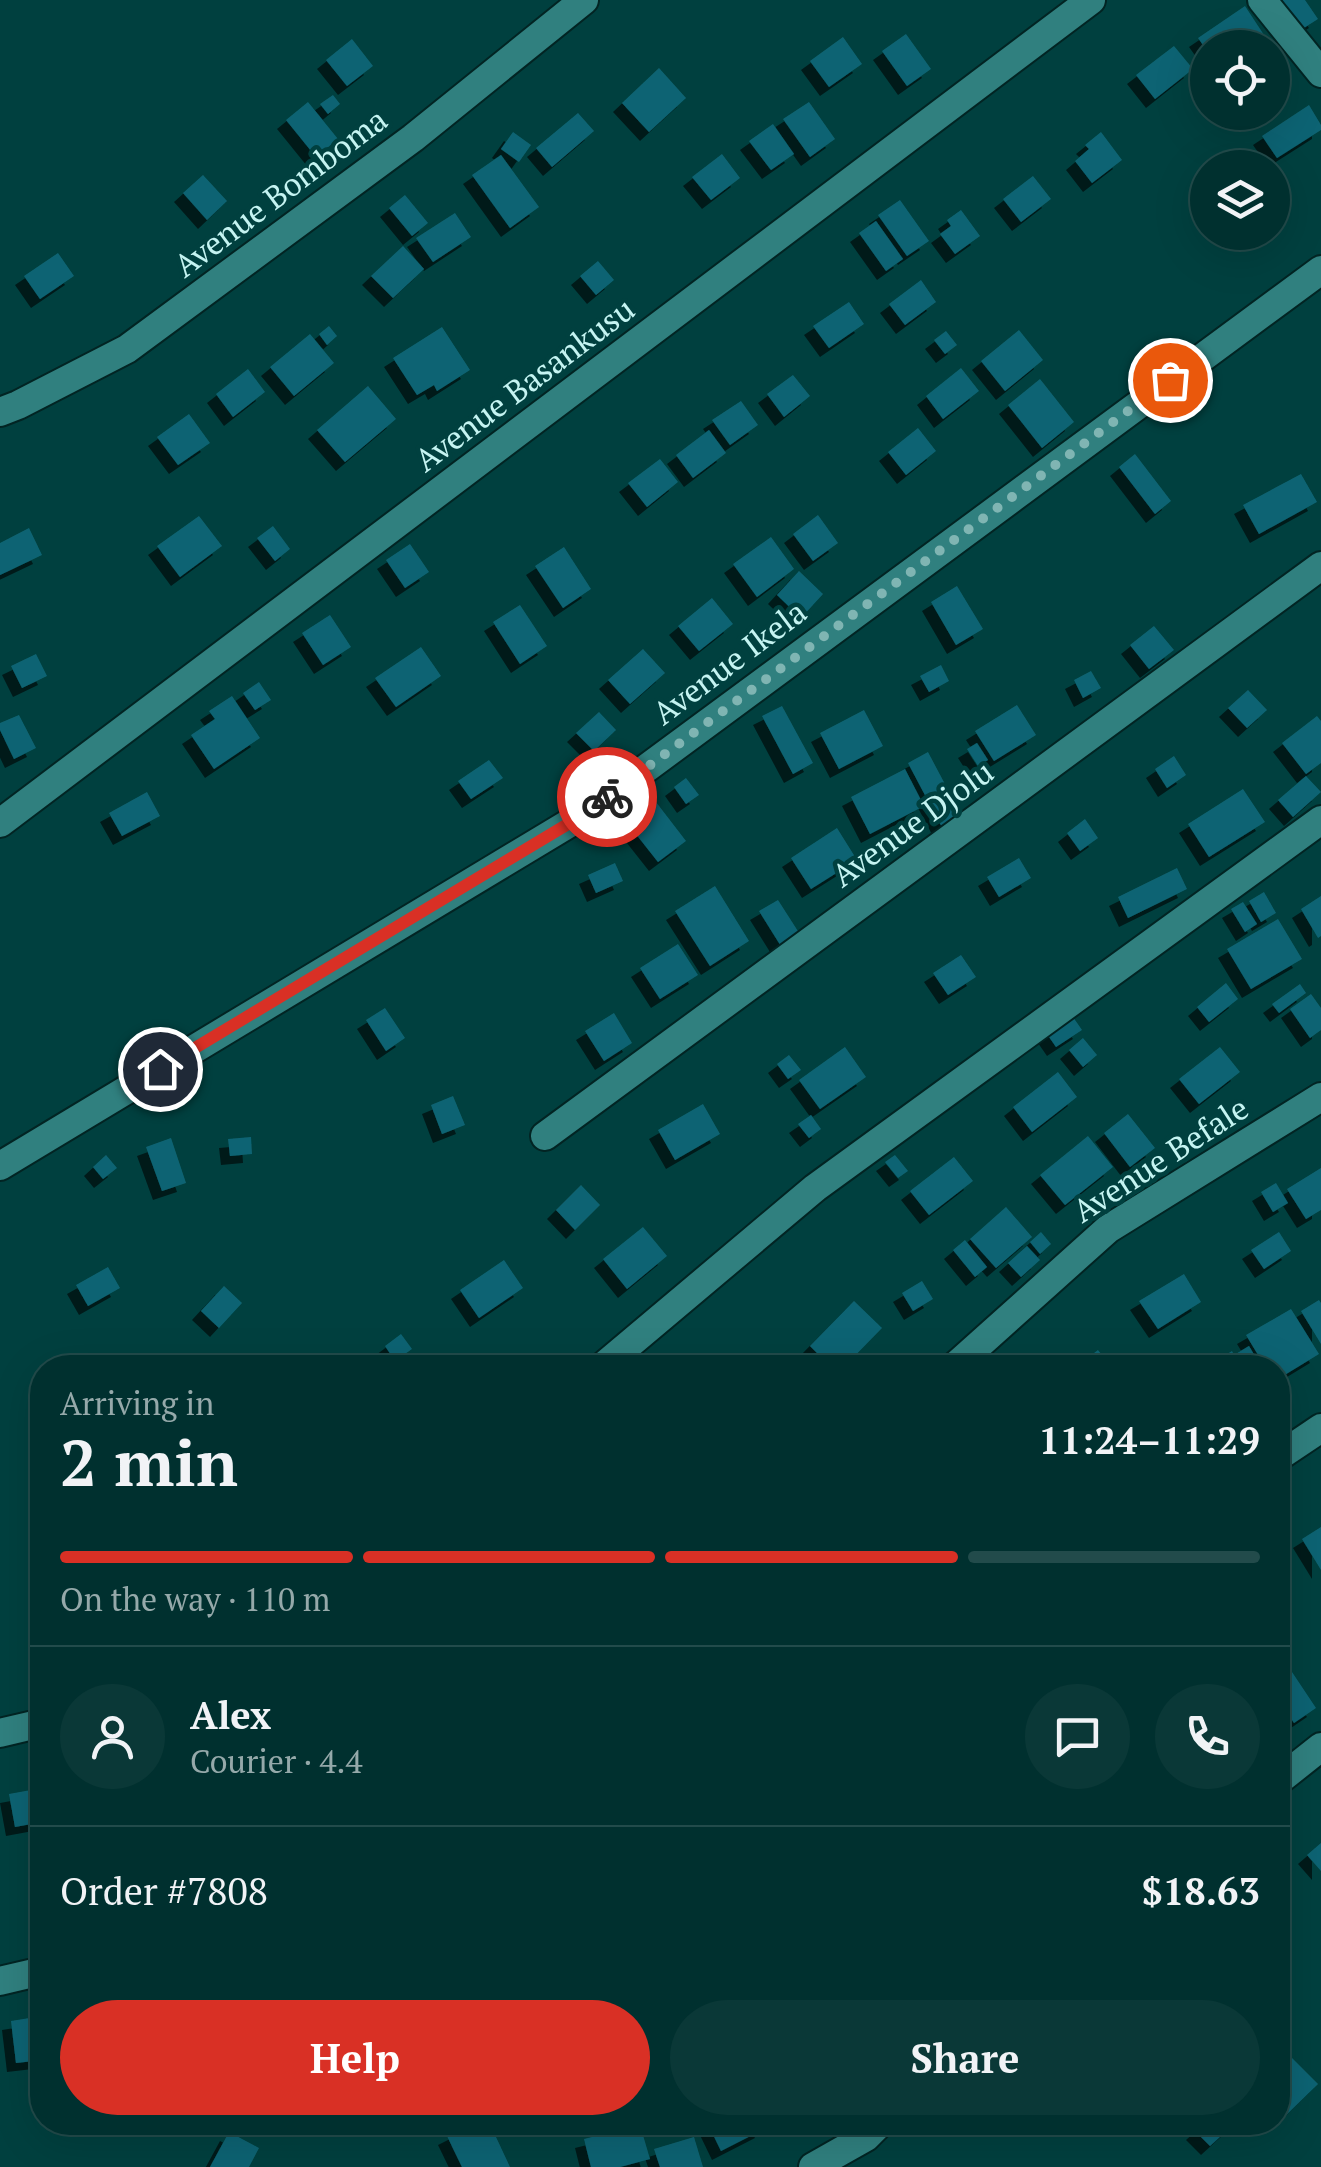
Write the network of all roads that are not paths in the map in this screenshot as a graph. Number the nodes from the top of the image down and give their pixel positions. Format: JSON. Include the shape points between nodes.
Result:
{"nodes":[{"id":1,"x":584,"y":0,"type":"edge"},
{"id":2,"x":1091,"y":0,"type":"edge"},
{"id":3,"x":1262,"y":0,"type":"edge"},
{"id":4,"x":1321,"y":73,"type":"edge"},
{"id":5,"x":1321,"y":270,"type":"edge"},
{"id":6,"x":1,"y":410,"type":"edge"},
{"id":7,"x":1321,"y":566,"type":"edge"},
{"id":8,"x":1321,"y":820,"type":"edge"},
{"id":9,"x":0,"y":823,"type":"edge"},
{"id":10,"x":1321,"y":1097,"type":"edge"},
{"id":11,"x":545,"y":1136,"type":"dead end"},
{"id":12,"x":0,"y":1166,"type":"edge"},
{"id":13,"x":617,"y":1355,"type":"edge"},
{"id":14,"x":967,"y":1355,"type":"edge"},
{"id":15,"x":1321,"y":1428,"type":"edge"},
{"id":16,"x":1290,"y":1450,"type":"edge"},
{"id":17,"x":30,"y":1726,"type":"edge"},
{"id":18,"x":0,"y":1733,"type":"edge"},
{"id":19,"x":1321,"y":1748,"type":"edge"},
{"id":20,"x":1290,"y":1772,"type":"edge"},
{"id":21,"x":30,"y":1974,"type":"edge"},
{"id":22,"x":0,"y":1981,"type":"edge"},
{"id":23,"x":868,"y":2135,"type":"edge"},
{"id":24,"x":813,"y":2167,"type":"edge"}],
"edges":[{"from":1,"to":6,"type":"street","name":"Avenue Bomboma","via":[[412,138],[127,349]]},
{"from":2,"to":9,"type":"street","name":"Avenue Basankusu"},
{"from":3,"to":4,"type":"street"},
{"from":5,"to":12,"type":"street","name":"Avenue Ikela","via":[[583,815]]},
{"from":7,"to":11,"type":"street","name":"Avenue Djolu"},
{"from":8,"to":13,"type":"street","via":[[816,1188]]},
{"from":10,"to":14,"type":"street","name":"Avenue Befale","via":[[1108,1229]]},
{"from":15,"to":16,"type":"street"},
{"from":17,"to":18,"type":"street"},
{"from":19,"to":20,"type":"street"},
{"from":21,"to":22,"type":"street"},
{"from":23,"to":24,"type":"street"}]}
